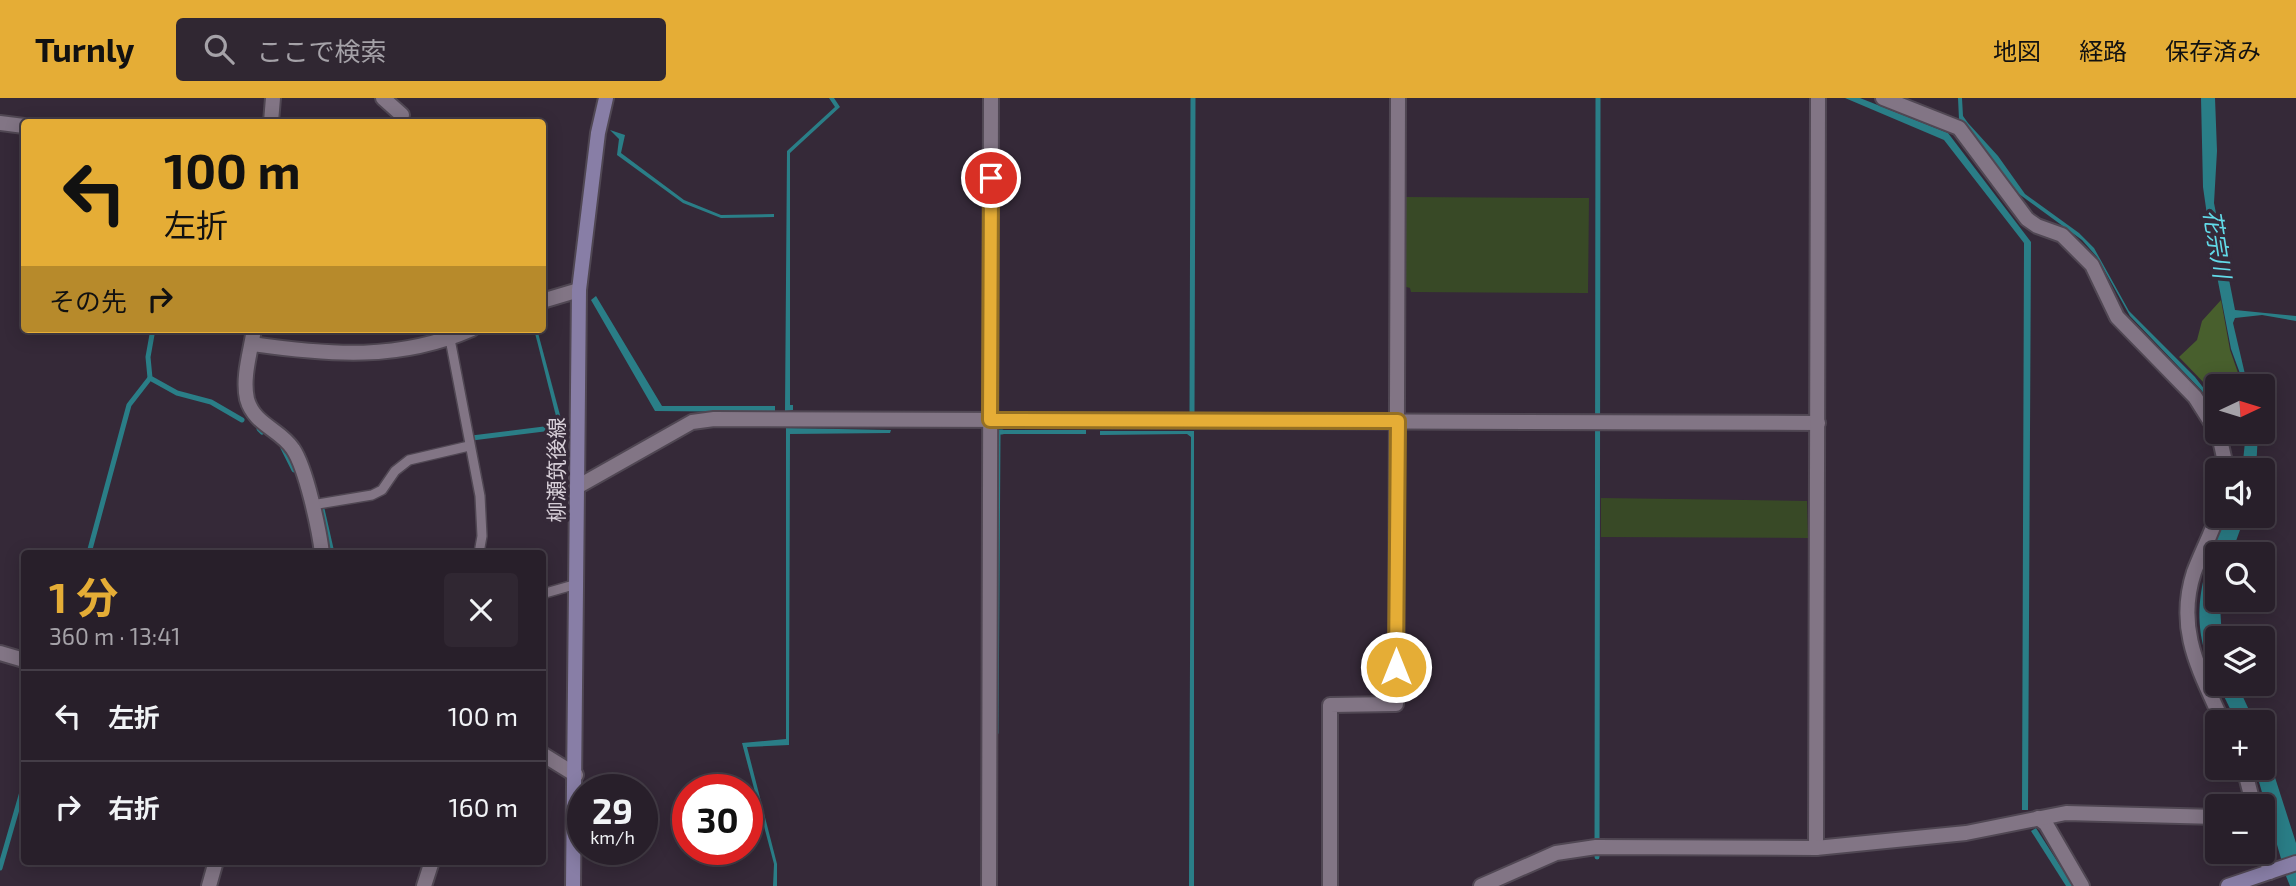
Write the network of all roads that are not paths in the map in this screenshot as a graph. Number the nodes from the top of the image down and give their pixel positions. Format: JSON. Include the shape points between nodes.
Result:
{"nodes":[{"id":1,"x":273,"y":98,"type":"edge"},
{"id":2,"x":383,"y":98,"type":"edge"},
{"id":3,"x":606,"y":98,"type":"edge"},
{"id":4,"x":991,"y":98,"type":"edge"},
{"id":5,"x":1398,"y":98,"type":"edge"},
{"id":6,"x":1818,"y":98,"type":"edge"},
{"id":7,"x":1883,"y":98,"type":"edge"},
{"id":8,"x":403,"y":114,"type":"edge"},
{"id":9,"x":271,"y":119,"type":"edge"},
{"id":10,"x":0,"y":123,"type":"edge"},
{"id":11,"x":21,"y":126,"type":"edge"},
{"id":12,"x":579,"y":290,"type":"junction"},
{"id":13,"x":546,"y":300,"type":"edge"},
{"id":14,"x":463,"y":333,"type":"edge"},
{"id":15,"x":430,"y":336,"type":"edge"},
{"id":16,"x":253,"y":337,"type":"edge"},
{"id":17,"x":450,"y":339,"type":"junction"},
{"id":18,"x":990,"y":420,"type":"junction"},
{"id":19,"x":1398,"y":421,"type":"junction"},
{"id":20,"x":1818,"y":423,"type":"junction"},
{"id":21,"x":469,"y":446,"type":"junction"},
{"id":22,"x":2224,"y":458,"type":"edge"},
{"id":23,"x":578,"y":487,"type":"junction"},
{"id":24,"x":312,"y":505,"type":"junction"},
{"id":25,"x":2212,"y":528,"type":"edge"},
{"id":26,"x":321,"y":550,"type":"edge"},
{"id":27,"x":480,"y":550,"type":"edge"},
{"id":28,"x":577,"y":584,"type":"junction"},
{"id":29,"x":546,"y":593,"type":"edge"},
{"id":30,"x":0,"y":653,"type":"edge"},
{"id":31,"x":21,"y":659,"type":"edge"},
{"id":32,"x":2217,"y":710,"type":"edge"},
{"id":33,"x":546,"y":756,"type":"edge"},
{"id":34,"x":574,"y":774,"type":"edge"},
{"id":35,"x":576,"y":774,"type":"edge"},
{"id":36,"x":2205,"y":817,"type":"edge"},
{"id":37,"x":2038,"y":818,"type":"junction"},
{"id":38,"x":1816,"y":848,"type":"junction"},
{"id":39,"x":2296,"y":863,"type":"edge"},
{"id":40,"x":2272,"y":864,"type":"edge"},
{"id":41,"x":215,"y":865,"type":"edge"},
{"id":42,"x":431,"y":865,"type":"edge"},
{"id":43,"x":574,"y":865,"type":"edge"},
{"id":44,"x":2275,"y":870,"type":"junction"},
{"id":45,"x":209,"y":886,"type":"edge"},
{"id":46,"x":424,"y":886,"type":"edge"},
{"id":47,"x":573,"y":886,"type":"edge"},
{"id":48,"x":989,"y":886,"type":"edge"},
{"id":49,"x":1329,"y":886,"type":"edge"},
{"id":50,"x":1481,"y":886,"type":"edge"},
{"id":51,"x":2082,"y":886,"type":"edge"},
{"id":52,"x":2228,"y":886,"type":"edge"}],
"edges":[{"from":1,"to":9,"type":"street"},
{"from":2,"to":8,"type":"street"},
{"from":3,"to":12,"type":"main road","name":"柳瀬筑後線"},
{"from":4,"to":18,"type":"street"},
{"from":5,"to":19,"type":"street"},
{"from":6,"to":20,"type":"street"},
{"from":7,"to":22,"type":"street","via":[[1959,128],[2027,219],[2062,235],[2092,265],[2118,317],[2194,397],[2219,435]]},
{"from":10,"to":11,"type":"street"},
{"from":12,"to":13,"type":"street"},
{"from":12,"to":23,"type":"main road","name":"柳瀬筑後線"},
{"from":14,"to":17,"type":"street"},
{"from":15,"to":16,"type":"street","via":[[390,350],[326,355]]},
{"from":15,"to":17,"type":"street"},
{"from":16,"to":24,"type":"street","via":[[247,400],[260,423],[284,438],[295,452]]},
{"from":17,"to":21,"type":"lane"},
{"from":18,"to":19,"type":"street"},
{"from":18,"to":23,"type":"street","via":[[692,422]]},
{"from":18,"to":48,"type":"street"},
{"from":19,"to":20,"type":"street"},
{"from":19,"to":49,"type":"street","via":[[1396,704],[1330,705]]},
{"from":20,"to":38,"type":"street"},
{"from":21,"to":24,"type":"lane","via":[[410,460],[372,495]]},
{"from":21,"to":27,"type":"lane","via":[[480,496]]},
{"from":23,"to":28,"type":"main road","name":"柳瀬筑後線"},
{"from":24,"to":26,"type":"street"},
{"from":25,"to":32,"type":"street","via":[[2186,605],[2191,651]]},
{"from":28,"to":29,"type":"lane"},
{"from":28,"to":35,"type":"main road","name":"柳瀬筑後線"},
{"from":30,"to":31,"type":"street"},
{"from":33,"to":34,"type":"street"},
{"from":36,"to":37,"type":"street","via":[[2066,813]]},
{"from":37,"to":38,"type":"street","via":[[1966,833]]},
{"from":37,"to":51,"type":"street"},
{"from":38,"to":50,"type":"street","via":[[1596,848],[1556,853]]},
{"from":39,"to":44,"type":"main road"},
{"from":40,"to":44,"type":"street"},
{"from":41,"to":45,"type":"street"},
{"from":42,"to":46,"type":"street"},
{"from":43,"to":47,"type":"main road","name":"柳瀬筑後線"},
{"from":44,"to":52,"type":"main road"}]}
